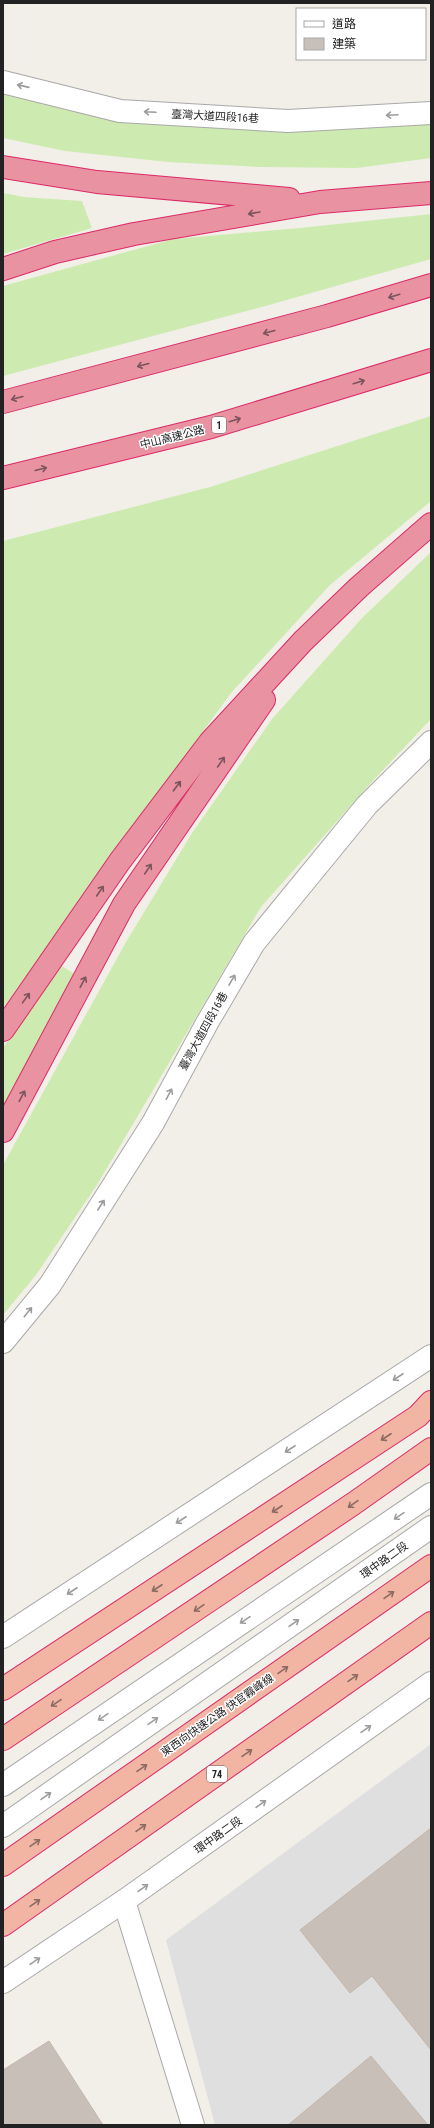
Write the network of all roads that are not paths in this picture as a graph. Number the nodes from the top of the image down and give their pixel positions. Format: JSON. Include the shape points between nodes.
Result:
{"nodes":[{"id":1,"x":3,"y":82,"type":"edge"},
{"id":2,"x":431,"y":113,"type":"edge"},
{"id":3,"x":3,"y":167,"type":"edge"},
{"id":4,"x":431,"y":193,"type":"edge"},
{"id":5,"x":320,"y":202,"type":"junction"},
{"id":6,"x":3,"y":269,"type":"edge"},
{"id":7,"x":431,"y":285,"type":"edge"},
{"id":8,"x":431,"y":360,"type":"edge"},
{"id":9,"x":3,"y":402,"type":"edge"},
{"id":10,"x":3,"y":478,"type":"edge"},
{"id":11,"x":431,"y":524,"type":"edge"},
{"id":12,"x":303,"y":641,"type":"junction"},
{"id":13,"x":431,"y":742,"type":"edge"},
{"id":14,"x":3,"y":1030,"type":"edge"},
{"id":15,"x":3,"y":1131,"type":"edge"},
{"id":16,"x":3,"y":1342,"type":"edge"},
{"id":17,"x":431,"y":1356,"type":"edge"},
{"id":18,"x":425,"y":1409,"type":"edge"},
{"id":19,"x":431,"y":1449,"type":"edge"},
{"id":20,"x":431,"y":1494,"type":"edge"},
{"id":21,"x":431,"y":1527,"type":"edge"},
{"id":22,"x":431,"y":1566,"type":"edge"},
{"id":23,"x":431,"y":1623,"type":"edge"},
{"id":24,"x":3,"y":1637,"type":"edge"},
{"id":25,"x":431,"y":1683,"type":"edge"},
{"id":26,"x":3,"y":1689,"type":"edge"},
{"id":27,"x":3,"y":1739,"type":"edge"},
{"id":28,"x":3,"y":1785,"type":"edge"},
{"id":29,"x":3,"y":1826,"type":"edge"},
{"id":30,"x":3,"y":1865,"type":"edge"},
{"id":31,"x":124,"y":1901,"type":"junction"},
{"id":32,"x":3,"y":1925,"type":"edge"},
{"id":33,"x":3,"y":1982,"type":"edge"},
{"id":34,"x":193,"y":2125,"type":"edge"}],
"edges":[{"from":2,"to":1,"type":"street","name":"臺灣大道四段16巷","one_way":true,"via":[[288,121],[120,111]]},
{"from":3,"to":5,"type":"highway","via":[[97,182]]},
{"from":4,"to":5,"type":"highway"},
{"from":5,"to":6,"type":"highway","one_way":true,"via":[[134,234],[55,252]]},
{"from":7,"to":9,"type":"highway","one_way":true,"via":[[327,316]]},
{"from":10,"to":8,"type":"highway","name":"中山高速公路","number":"1","one_way":true,"via":[[211,427]]},
{"from":11,"to":12,"type":"highway","via":[[359,587]]},
{"from":14,"to":12,"type":"highway","one_way":true,"via":[[120,861],[210,742]]},
{"from":15,"to":12,"type":"highway","one_way":true,"via":[[124,904]]},
{"from":16,"to":13,"type":"street","name":"臺灣大道四段16巷","one_way":true,"via":[[50,1285],[153,1123],[254,943],[367,805]]},
{"from":17,"to":24,"type":"street","one_way":true},
{"from":18,"to":26,"type":"highway","one_way":true},
{"from":19,"to":27,"type":"highway","one_way":true},
{"from":20,"to":28,"type":"street","one_way":true},
{"from":29,"to":21,"type":"street","name":"環中路二段","one_way":true},
{"from":30,"to":22,"type":"highway","name":"東西向快速公路 快官霧峰線","one_way":true},
{"from":32,"to":23,"type":"highway","number":"74","one_way":true},
{"from":31,"to":25,"type":"street","name":"環中路二段","one_way":true},
{"from":33,"to":31,"type":"street","name":"環中路二段","one_way":true},
{"from":31,"to":34,"type":"street"}]}
